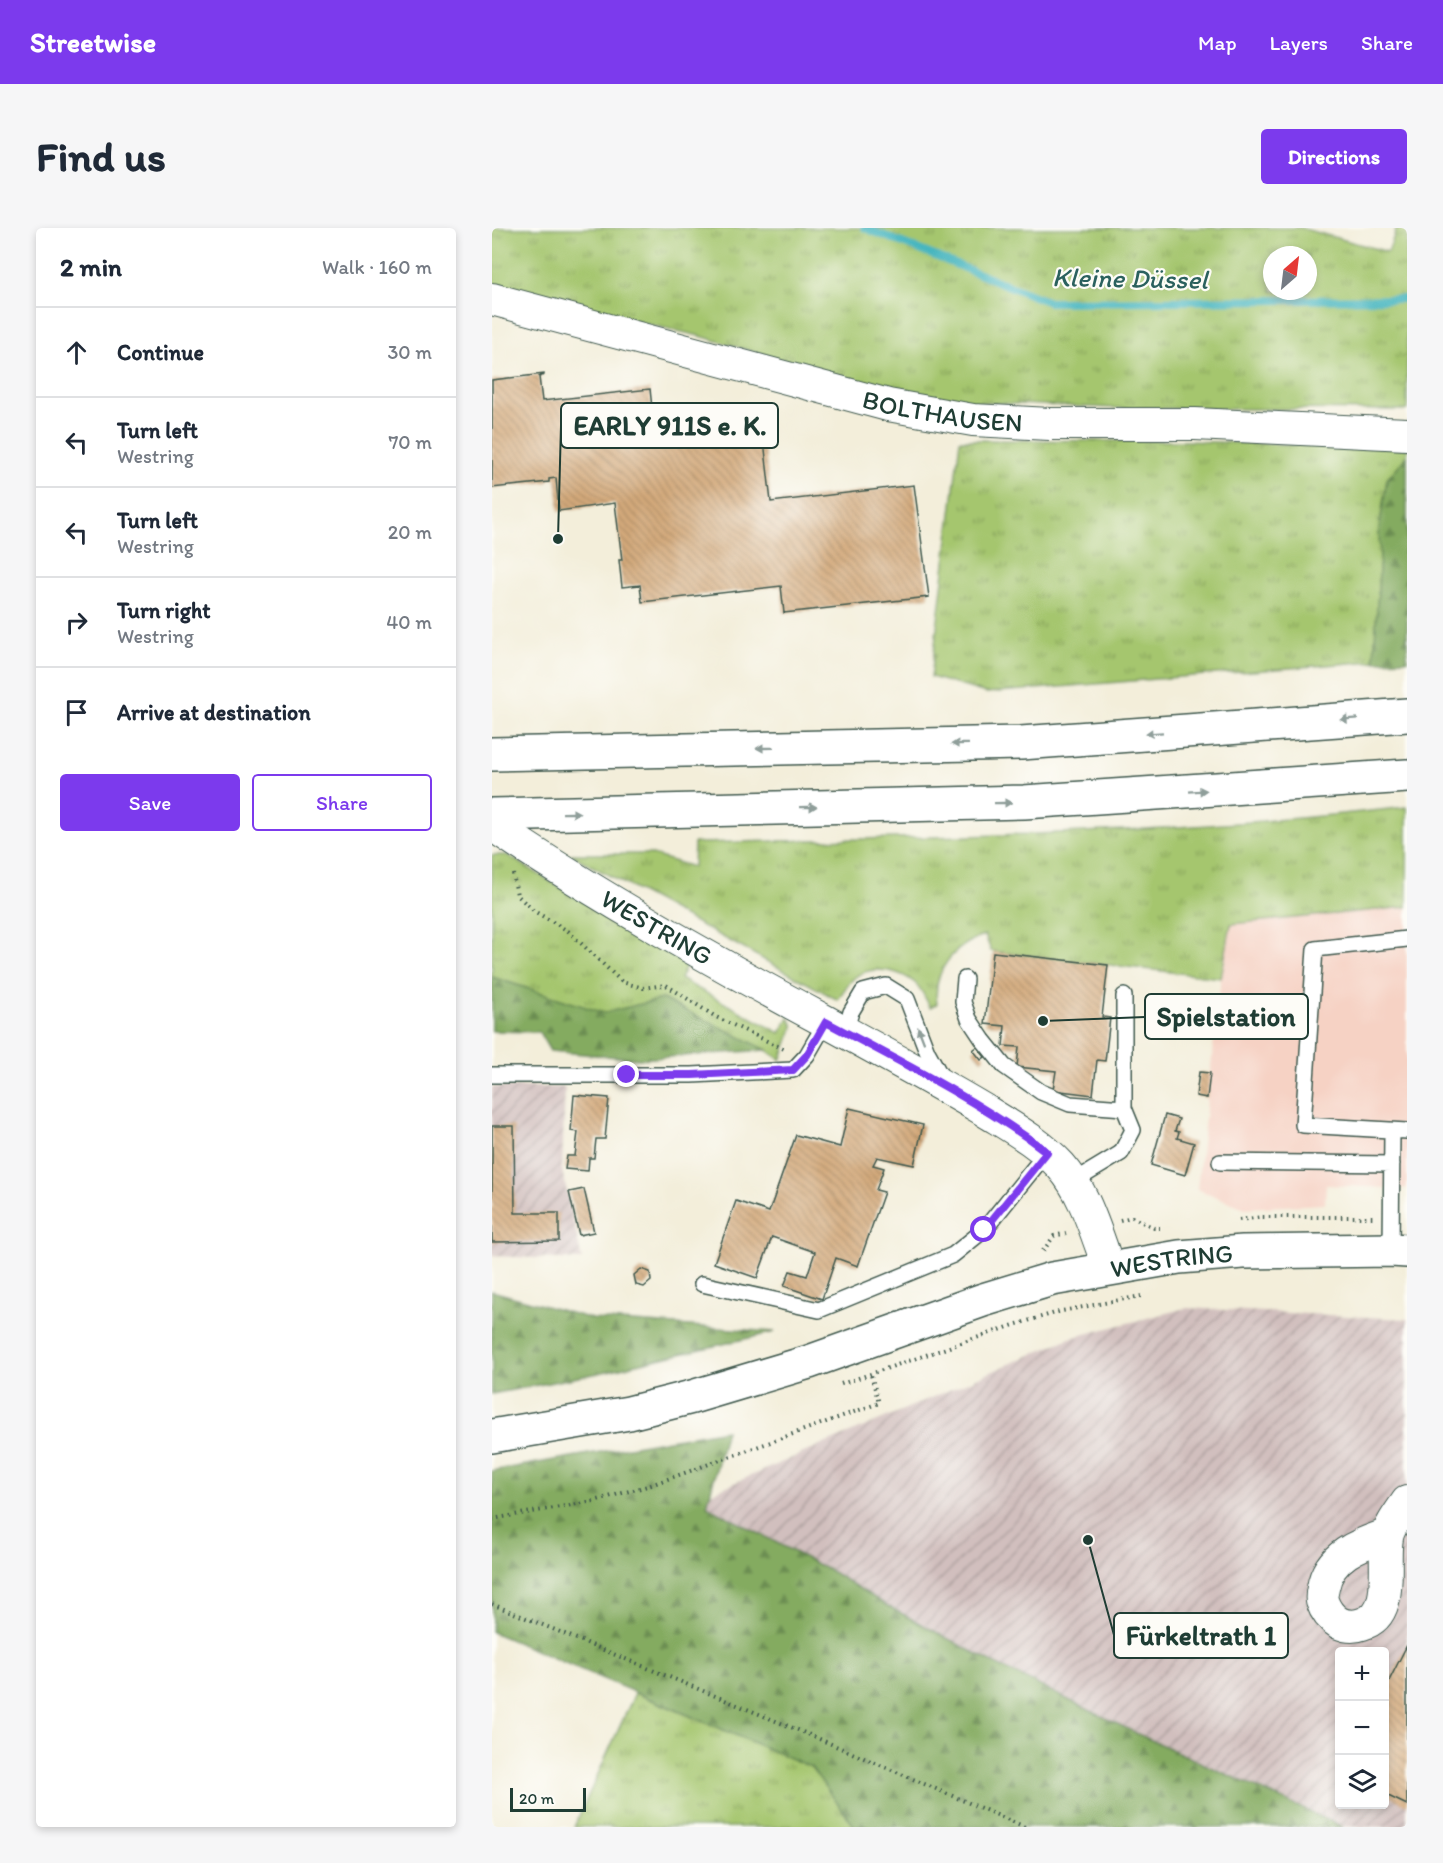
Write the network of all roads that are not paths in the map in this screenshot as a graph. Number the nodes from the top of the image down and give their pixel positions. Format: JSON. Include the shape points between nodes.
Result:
{"nodes":[{"id":1,"x":492,"y":299,"type":"edge"},
{"id":2,"x":1407,"y":434,"type":"edge"},
{"id":3,"x":1407,"y":715,"type":"edge"},
{"id":4,"x":492,"y":754,"type":"edge"},
{"id":5,"x":1407,"y":776,"type":"edge"},
{"id":6,"x":503,"y":824,"type":"edge"},
{"id":7,"x":1407,"y":939,"type":"edge"},
{"id":8,"x":965,"y":979,"type":"dead end"},
{"id":9,"x":1124,"y":996,"type":"dead end"},
{"id":10,"x":836,"y":1027,"type":"junction"},
{"id":11,"x":492,"y":1075,"type":"edge"},
{"id":12,"x":947,"y":1088,"type":"junction"},
{"id":13,"x":1124,"y":1108,"type":"junction"},
{"id":14,"x":1400,"y":1131,"type":"edge"},
{"id":15,"x":1047,"y":1152,"type":"junction"},
{"id":16,"x":1220,"y":1162,"type":"dead end"},
{"id":17,"x":1392,"y":1164,"type":"junction"},
{"id":18,"x":1073,"y":1182,"type":"junction"},
{"id":19,"x":1399,"y":1250,"type":"edge"},
{"id":20,"x":1109,"y":1268,"type":"junction"},
{"id":21,"x":702,"y":1284,"type":"dead end"},
{"id":22,"x":492,"y":1436,"type":"edge"}],
"edges":[{"from":1,"to":2,"type":"street","name":"BOLTHAUSEN","via":[[888,405],[952,417],[1021,424],[1195,424]]},
{"from":3,"to":4,"type":"main road","one_way":true,"via":[[1021,743]]},
{"from":6,"to":5,"type":"main road","one_way":true,"via":[[1024,802]]},
{"from":6,"to":10,"type":"street","name":"WESTRING","via":[[626,911]]},
{"from":7,"to":14,"type":"lane","via":[[1315,948],[1303,1125]]},
{"from":8,"to":13,"type":"lane","via":[[963,1002],[969,1019],[1004,1066],[1041,1092],[1070,1104]]},
{"from":9,"to":13,"type":"lane"},
{"from":10,"to":11,"type":"lane","via":[[793,1070],[692,1075]]},
{"from":10,"to":12,"type":"street","name":"WESTRING"},
{"from":12,"to":10,"type":"lane","one_way":true,"via":[[927,1051],[907,999],[886,986],[863,992]]},
{"from":12,"to":15,"type":"street","name":"WESTRING"},
{"from":13,"to":18,"type":"lane","via":[[1133,1130],[1121,1153]]},
{"from":14,"to":17,"type":"lane"},
{"from":15,"to":18,"type":"street","name":"WESTRING"},
{"from":15,"to":21,"type":"lane","via":[[984,1230],[953,1255],[819,1310]]},
{"from":16,"to":17,"type":"lane"},
{"from":17,"to":19,"type":"lane"},
{"from":18,"to":20,"type":"street","name":"WESTRING"},
{"from":19,"to":20,"type":"main road","name":"WESTRING","via":[[1243,1252]]},
{"from":20,"to":22,"type":"main road","via":[[1036,1283],[809,1362],[692,1397],[629,1413]]}]}
